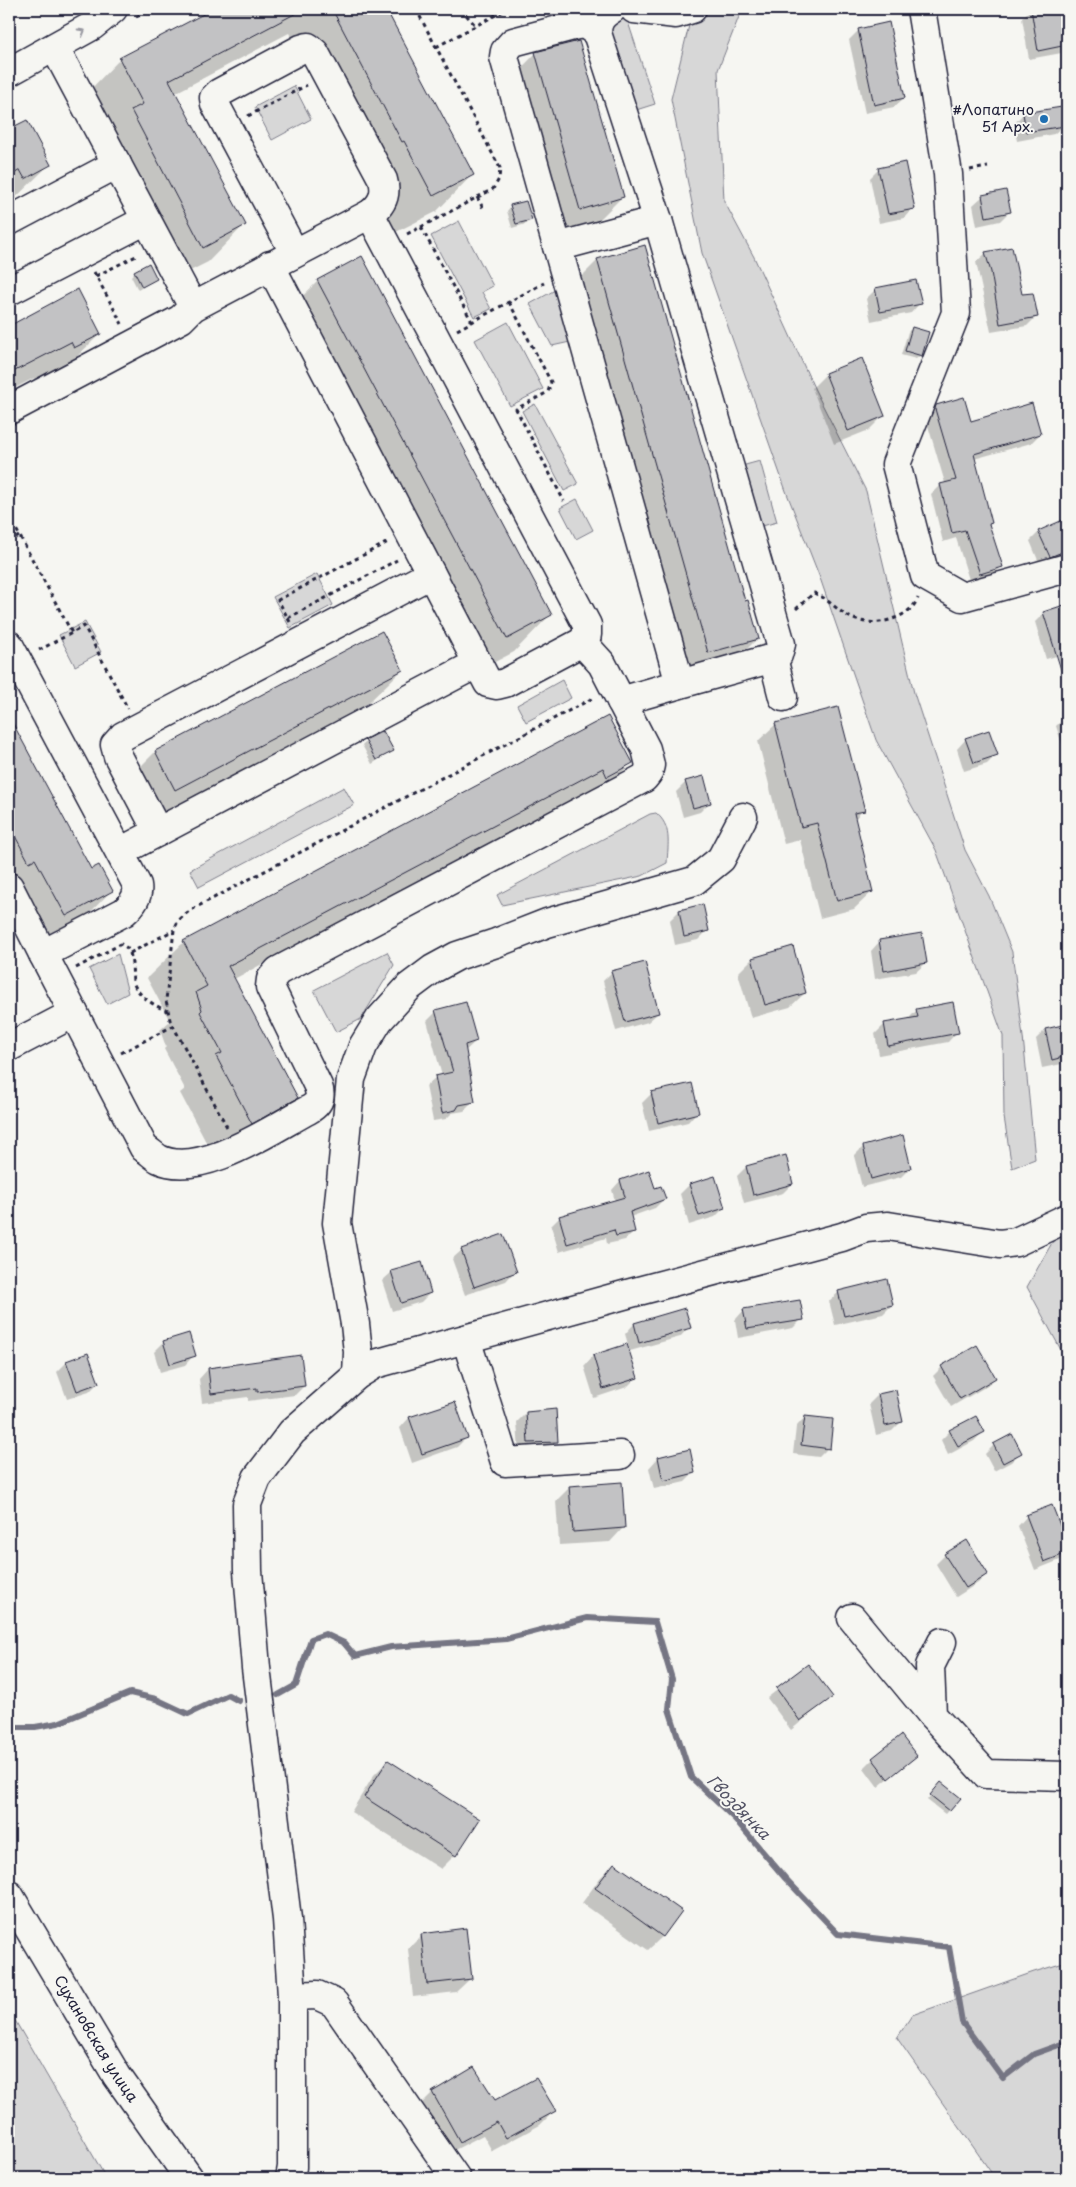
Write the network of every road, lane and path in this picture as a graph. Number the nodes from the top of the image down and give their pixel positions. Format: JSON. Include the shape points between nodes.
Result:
{"nodes":[{"id":1,"x":151,"y":9,"type":"edge"},
{"id":2,"x":416,"y":9,"type":"edge"},
{"id":3,"x":461,"y":9,"type":"edge"},
{"id":4,"x":507,"y":9,"type":"edge"},
{"id":5,"x":612,"y":9,"type":"edge"},
{"id":6,"x":634,"y":9,"type":"edge"},
{"id":7,"x":692,"y":9,"type":"edge"},
{"id":8,"x":921,"y":9,"type":"edge"},
{"id":9,"x":502,"y":10,"type":"edge"},
{"id":10,"x":124,"y":13,"type":"edge"},
{"id":11,"x":475,"y":26,"type":"junction"},
{"id":12,"x":597,"y":33,"type":"junction"},
{"id":13,"x":436,"y":47,"type":"junction"},
{"id":14,"x":55,"y":48,"type":"junction"},
{"id":15,"x":9,"y":72,"type":"edge"},
{"id":16,"x":327,"y":75,"type":"junction"},
{"id":17,"x":228,"y":127,"type":"junction"},
{"id":18,"x":117,"y":164,"type":"junction"},
{"id":19,"x":477,"y":198,"type":"junction"},
{"id":20,"x":484,"y":210,"type":"dead end"},
{"id":21,"x":370,"y":214,"type":"junction"},
{"id":22,"x":146,"y":220,"type":"junction"},
{"id":23,"x":658,"y":220,"type":"junction"},
{"id":24,"x":9,"y":221,"type":"edge"},
{"id":25,"x":421,"y":227,"type":"junction"},
{"id":26,"x":159,"y":244,"type":"junction"},
{"id":27,"x":386,"y":245,"type":"junction"},
{"id":28,"x":84,"y":252,"type":"junction"},
{"id":29,"x":294,"y":252,"type":"junction"},
{"id":30,"x":561,"y":260,"type":"junction"},
{"id":31,"x":270,"y":265,"type":"junction"},
{"id":32,"x":96,"y":276,"type":"junction"},
{"id":33,"x":9,"y":291,"type":"edge"},
{"id":34,"x":509,"y":302,"type":"junction"},
{"id":35,"x":193,"y":307,"type":"junction"},
{"id":36,"x":472,"y":322,"type":"junction"},
{"id":37,"x":437,"y":341,"type":"junction"},
{"id":38,"x":132,"y":344,"type":"junction"},
{"id":39,"x":9,"y":410,"type":"edge"},
{"id":40,"x":564,"y":501,"type":"dead end"},
{"id":41,"x":9,"y":516,"type":"edge"},
{"id":42,"x":19,"y":536,"type":"junction"},
{"id":43,"x":396,"y":541,"type":"junction"},
{"id":44,"x":9,"y":542,"type":"edge"},
{"id":45,"x":394,"y":554,"type":"dead end"},
{"id":46,"x":1067,"y":568,"type":"edge"},
{"id":47,"x":431,"y":574,"type":"junction"},
{"id":48,"x":925,"y":576,"type":"junction"},
{"id":49,"x":288,"y":618,"type":"junction"},
{"id":50,"x":775,"y":623,"type":"junction"},
{"id":51,"x":72,"y":633,"type":"junction"},
{"id":52,"x":582,"y":642,"type":"junction"},
{"id":53,"x":301,"y":643,"type":"junction"},
{"id":54,"x":13,"y":654,"type":"edge"},
{"id":55,"x":773,"y":658,"type":"junction"},
{"id":56,"x":478,"y":664,"type":"junction"},
{"id":57,"x":680,"y":684,"type":"junction"},
{"id":58,"x":618,"y":694,"type":"junction"},
{"id":59,"x":783,"y":697,"type":"dead end"},
{"id":60,"x":138,"y":728,"type":"junction"},
{"id":61,"x":743,"y":817,"type":"dead end"},
{"id":62,"x":158,"y":832,"type":"junction"},
{"id":63,"x":120,"y":852,"type":"junction"},
{"id":64,"x":9,"y":888,"type":"edge"},
{"id":65,"x":174,"y":930,"type":"junction"},
{"id":66,"x":130,"y":953,"type":"junction"},
{"id":67,"x":43,"y":954,"type":"junction"},
{"id":68,"x":56,"y":978,"type":"junction"},
{"id":69,"x":168,"y":1011,"type":"junction"},
{"id":70,"x":74,"y":1013,"type":"junction"},
{"id":71,"x":173,"y":1026,"type":"junction"},
{"id":72,"x":9,"y":1047,"type":"edge"},
{"id":73,"x":121,"y":1054,"type":"dead end"},
{"id":74,"x":238,"y":1148,"type":"junction"},
{"id":75,"x":1067,"y":1218,"type":"edge"},
{"id":76,"x":466,"y":1339,"type":"junction"},
{"id":77,"x":357,"y":1375,"type":"junction"},
{"id":78,"x":620,"y":1455,"type":"dead end"},
{"id":79,"x":852,"y":1618,"type":"dead end"},
{"id":80,"x":942,"y":1642,"type":"dead end"},
{"id":81,"x":932,"y":1715,"type":"junction"},
{"id":82,"x":1067,"y":1776,"type":"edge"},
{"id":83,"x":9,"y":1895,"type":"edge"},
{"id":84,"x":292,"y":1996,"type":"junction"},
{"id":85,"x":189,"y":2178,"type":"edge"},
{"id":86,"x":290,"y":2178,"type":"edge"},
{"id":87,"x":456,"y":2178,"type":"edge"}],
"edges":[{"from":1,"to":10,"type":"path"},
{"from":2,"to":13,"type":"path"},
{"from":3,"to":11,"type":"path"},
{"from":4,"to":9,"type":"path"},
{"from":5,"to":12,"type":"street","via":[[602,15]]},
{"from":6,"to":7,"type":"street","via":[[676,14]]},
{"from":8,"to":48,"type":"street","via":[[948,174],[956,313],[896,464]]},
{"from":9,"to":11,"type":"path"},
{"from":14,"to":10,"type":"street","one_way":true,"via":[[92,26]]},
{"from":11,"to":13,"type":"path"},
{"from":12,"to":23,"type":"street"},
{"from":12,"to":30,"type":"street","via":[[585,24],[577,25],[513,42],[504,51]]},
{"from":13,"to":19,"type":"path","via":[[500,168],[499,179],[493,189]]},
{"from":14,"to":15,"type":"street"},
{"from":14,"to":18,"type":"street"},
{"from":16,"to":17,"type":"path"},
{"from":16,"to":17,"type":"street","via":[[315,53],[308,48],[301,49],[214,98]]},
{"from":16,"to":21,"type":"street","via":[[386,189],[378,207]]},
{"from":17,"to":29,"type":"street"},
{"from":18,"to":22,"type":"street"},
{"from":18,"to":24,"type":"street"},
{"from":19,"to":20,"type":"path"},
{"from":19,"to":25,"type":"path"},
{"from":21,"to":27,"type":"street"},
{"from":21,"to":29,"type":"street"},
{"from":22,"to":26,"type":"street"},
{"from":22,"to":28,"type":"street"},
{"from":23,"to":30,"type":"street"},
{"from":23,"to":50,"type":"street"},
{"from":25,"to":27,"type":"path"},
{"from":25,"to":36,"type":"path"},
{"from":26,"to":32,"type":"path"},
{"from":26,"to":35,"type":"street"},
{"from":27,"to":37,"type":"street"},
{"from":28,"to":32,"type":"path"},
{"from":28,"to":33,"type":"street"},
{"from":29,"to":31,"type":"street"},
{"from":30,"to":34,"type":"path"},
{"from":30,"to":57,"type":"street"},
{"from":31,"to":35,"type":"street"},
{"from":31,"to":43,"type":"street"},
{"from":32,"to":38,"type":"path"},
{"from":34,"to":36,"type":"path"},
{"from":34,"to":40,"type":"path","via":[[551,382],[548,392],[516,409]]},
{"from":35,"to":38,"type":"street","via":[[181,319]]},
{"from":36,"to":37,"type":"path"},
{"from":37,"to":52,"type":"street","via":[[586,625],[587,634]]},
{"from":38,"to":39,"type":"street"},
{"from":41,"to":42,"type":"path"},
{"from":42,"to":44,"type":"path"},
{"from":42,"to":51,"type":"path"},
{"from":43,"to":47,"type":"street"},
{"from":43,"to":49,"type":"path","via":[[278,600]]},
{"from":45,"to":49,"type":"path","via":[[397,560]]},
{"from":46,"to":48,"type":"street","via":[[962,598]]},
{"from":47,"to":53,"type":"street"},
{"from":47,"to":56,"type":"street"},
{"from":48,"to":50,"type":"path","via":[[916,602],[904,614],[885,622],[861,622],[814,593],[794,613]]},
{"from":49,"to":53,"type":"path"},
{"from":50,"to":55,"type":"street","via":[[781,650]]},
{"from":51,"to":54,"type":"path"},
{"from":51,"to":60,"type":"path","via":[[84,626]]},
{"from":52,"to":56,"type":"street","via":[[497,685],[488,683]]},
{"from":52,"to":58,"type":"street","via":[[602,664]]},
{"from":53,"to":60,"type":"street"},
{"from":54,"to":63,"type":"street"},
{"from":55,"to":57,"type":"street"},
{"from":55,"to":59,"type":"street"},
{"from":56,"to":62,"type":"street"},
{"from":57,"to":58,"type":"street"},
{"from":58,"to":65,"type":"path","via":[[189,911]]},
{"from":58,"to":74,"type":"street","via":[[646,749],[650,765],[644,778],[278,971],[271,979],[273,995],[321,1095],[317,1105]]},
{"from":60,"to":62,"type":"street","via":[[115,745]]},
{"from":61,"to":77,"type":"street","via":[[721,859],[694,881],[547,923],[458,956],[409,987],[379,1020],[363,1046],[351,1079],[337,1223],[355,1324]]},
{"from":62,"to":63,"type":"street"},
{"from":63,"to":67,"type":"street","via":[[137,885],[137,895],[132,904],[124,912]]},
{"from":64,"to":67,"type":"street"},
{"from":65,"to":66,"type":"path"},
{"from":65,"to":69,"type":"path","via":[[166,1000]]},
{"from":66,"to":68,"type":"path","via":[[121,944]]},
{"from":66,"to":69,"type":"path","via":[[134,982],[139,992],[158,1008]]},
{"from":67,"to":68,"type":"street"},
{"from":68,"to":70,"type":"street"},
{"from":69,"to":71,"type":"path"},
{"from":70,"to":72,"type":"street"},
{"from":70,"to":74,"type":"street","via":[[144,1148],[160,1160],[183,1163],[204,1161]]},
{"from":71,"to":73,"type":"path"},
{"from":71,"to":74,"type":"path"},
{"from":75,"to":76,"type":"street","via":[[1016,1242],[1000,1244],[888,1226],[866,1228]]},
{"from":76,"to":77,"type":"street","via":[[374,1364]]},
{"from":76,"to":78,"type":"street","via":[[504,1462]]},
{"from":77,"to":84,"type":"street","via":[[292,1432],[257,1478],[247,1504],[248,1570],[256,1668],[287,1919]]},
{"from":79,"to":81,"type":"street"},
{"from":80,"to":81,"type":"street","via":[[930,1666]]},
{"from":81,"to":82,"type":"street","via":[[986,1774]]},
{"from":83,"to":85,"type":"street","name":"Сухановская улица","via":[[117,2076]]},
{"from":84,"to":86,"type":"street"},
{"from":84,"to":87,"type":"street","via":[[317,1995],[334,2004]]}]}
